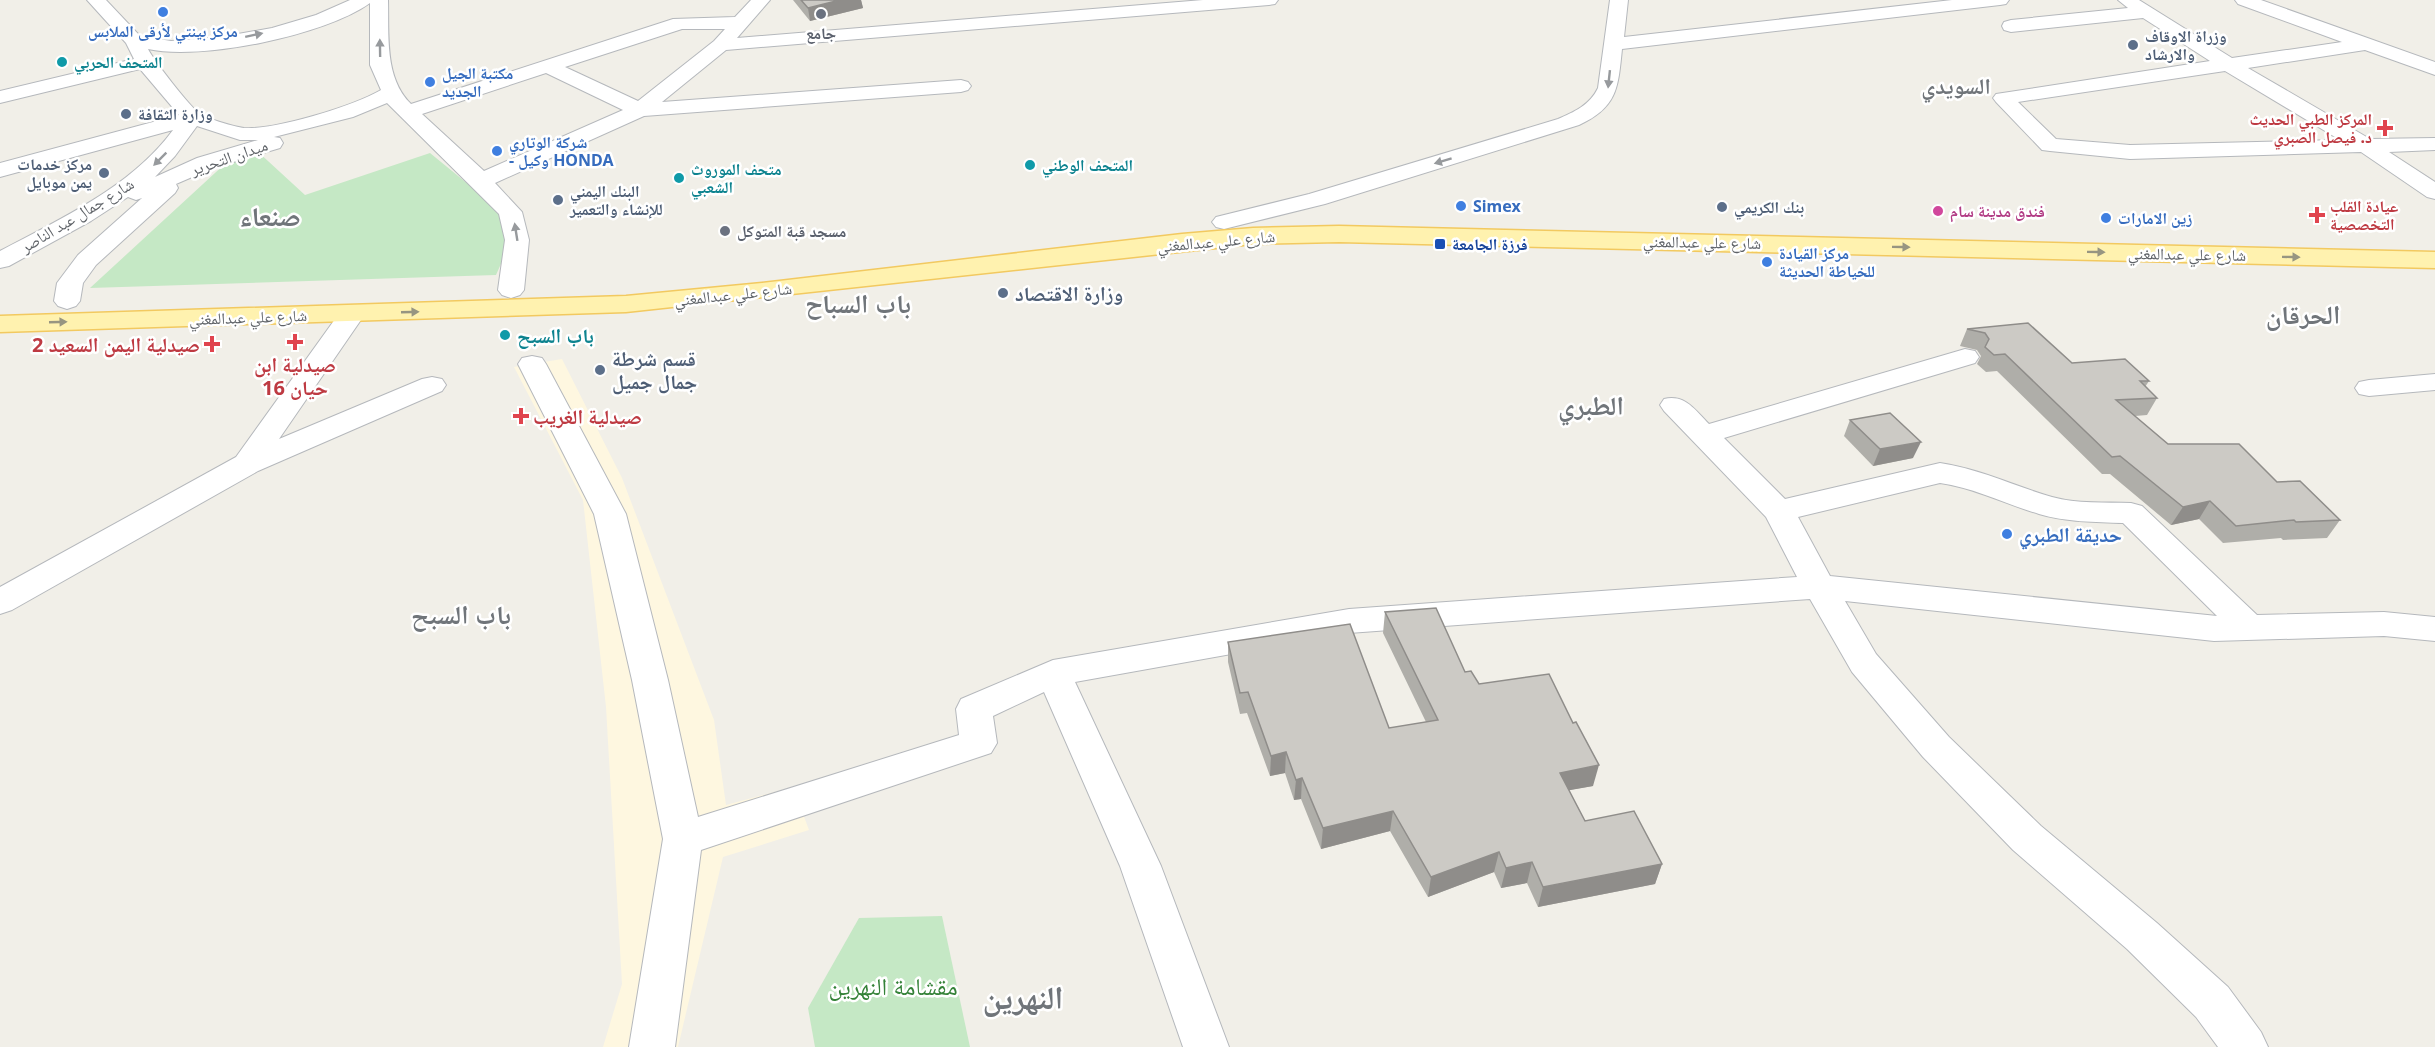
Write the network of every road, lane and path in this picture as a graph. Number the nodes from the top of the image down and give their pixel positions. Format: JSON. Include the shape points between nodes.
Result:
{"nodes":[{"id":1,"x":96,"y":0,"type":"edge"},
{"id":2,"x":363,"y":0,"type":"edge"},
{"id":3,"x":379,"y":0,"type":"edge"},
{"id":4,"x":761,"y":0,"type":"edge"},
{"id":5,"x":1269,"y":0,"type":"edge"},
{"id":6,"x":1619,"y":0,"type":"edge"},
{"id":7,"x":2000,"y":0,"type":"edge"},
{"id":8,"x":2127,"y":0,"type":"edge"},
{"id":9,"x":2244,"y":0,"type":"edge"},
{"id":10,"x":1102,"y":7,"type":"edge"},
{"id":11,"x":330,"y":8,"type":"edge"},
{"id":12,"x":2147,"y":12,"type":"junction"},
{"id":13,"x":741,"y":23,"type":"junction"},
{"id":14,"x":2011,"y":26,"type":"dead end"},
{"id":15,"x":134,"y":41,"type":"junction"},
{"id":16,"x":1613,"y":44,"type":"junction"},
{"id":17,"x":2367,"y":44,"type":"junction"},
{"id":18,"x":721,"y":45,"type":"junction"},
{"id":19,"x":145,"y":62,"type":"junction"},
{"id":20,"x":547,"y":66,"type":"junction"},
{"id":21,"x":2231,"y":66,"type":"junction"},
{"id":22,"x":2435,"y":69,"type":"edge"},
{"id":23,"x":961,"y":87,"type":"dead end"},
{"id":24,"x":0,"y":97,"type":"edge"},
{"id":25,"x":401,"y":104,"type":"junction"},
{"id":26,"x":635,"y":108,"type":"junction"},
{"id":27,"x":192,"y":118,"type":"junction"},
{"id":28,"x":2435,"y":144,"type":"edge"},
{"id":29,"x":2364,"y":145,"type":"junction"},
{"id":30,"x":0,"y":170,"type":"edge"},
{"id":31,"x":186,"y":171,"type":"junction"},
{"id":32,"x":477,"y":176,"type":"junction"},
{"id":33,"x":2435,"y":192,"type":"edge"},
{"id":34,"x":1224,"y":222,"type":"junction"},
{"id":35,"x":1341,"y":225,"type":"junction"},
{"id":36,"x":61,"y":227,"type":"junction"},
{"id":37,"x":2435,"y":239,"type":"edge"},
{"id":38,"x":2435,"y":260,"type":"edge"},
{"id":39,"x":0,"y":261,"type":"edge"},
{"id":40,"x":511,"y":290,"type":"junction"},
{"id":41,"x":67,"y":301,"type":"junction"},
{"id":42,"x":0,"y":303,"type":"edge"},
{"id":43,"x":352,"y":314,"type":"junction"},
{"id":44,"x":0,"y":324,"type":"edge"},
{"id":45,"x":1965,"y":357,"type":"dead end"},
{"id":46,"x":532,"y":364,"type":"dead end"},
{"id":47,"x":2435,"y":382,"type":"edge"},
{"id":48,"x":432,"y":385,"type":"dead end"},
{"id":49,"x":2369,"y":388,"type":"dead end"},
{"id":50,"x":1674,"y":405,"type":"dead end"},
{"id":51,"x":1704,"y":435,"type":"junction"},
{"id":52,"x":247,"y":464,"type":"junction"},
{"id":53,"x":1779,"y":511,"type":"junction"},
{"id":54,"x":1819,"y":586,"type":"junction"},
{"id":55,"x":0,"y":602,"type":"edge"},
{"id":56,"x":2247,"y":626,"type":"junction"},
{"id":57,"x":2435,"y":629,"type":"edge"},
{"id":58,"x":1053,"y":673,"type":"junction"},
{"id":59,"x":683,"y":839,"type":"junction"},
{"id":60,"x":652,"y":1047,"type":"edge"},
{"id":61,"x":1206,"y":1047,"type":"edge"},
{"id":62,"x":2245,"y":1047,"type":"edge"}],
"edges":[{"from":1,"to":15,"type":"street"},
{"from":2,"to":11,"type":"street"},
{"from":25,"to":3,"type":"street","one_way":true,"via":[[380,65]]},
{"from":4,"to":13,"type":"street"},
{"from":5,"to":10,"type":"street"},
{"from":6,"to":16,"type":"street"},
{"from":7,"to":16,"type":"street"},
{"from":8,"to":12,"type":"street"},
{"from":9,"to":17,"type":"street"},
{"from":10,"to":18,"type":"street"},
{"from":15,"to":11,"type":"street","one_way":true,"via":[[174,47],[230,40],[312,24]]},
{"from":12,"to":14,"type":"street"},
{"from":12,"to":21,"type":"street"},
{"from":13,"to":18,"type":"street"},
{"from":13,"to":20,"type":"street","via":[[680,23]]},
{"from":15,"to":19,"type":"street"},
{"from":16,"to":34,"type":"street","one_way":true,"via":[[1606,95],[1595,108],[1577,118],[1317,199]]},
{"from":17,"to":21,"type":"street"},
{"from":17,"to":22,"type":"street"},
{"from":18,"to":26,"type":"street"},
{"from":19,"to":24,"type":"street"},
{"from":19,"to":27,"type":"street"},
{"from":20,"to":25,"type":"street"},
{"from":20,"to":26,"type":"street"},
{"from":21,"to":29,"type":"street"},
{"from":21,"to":29,"type":"street","via":[[2003,98],[2050,145],[2130,152]]},
{"from":23,"to":26,"type":"street"},
{"from":25,"to":27,"type":"street","via":[[373,103],[255,135]]},
{"from":25,"to":31,"type":"street","name":"ميدان التحرير"},
{"from":25,"to":32,"type":"street"},
{"from":26,"to":32,"type":"street"},
{"from":27,"to":30,"type":"street"},
{"from":27,"to":36,"type":"street","name":"شارع جمال عبد الناصر","one_way":true,"via":[[169,151],[139,178]]},
{"from":28,"to":29,"type":"street"},
{"from":29,"to":33,"type":"street"},
{"from":31,"to":36,"type":"street","name":"ميدان التحرير"},
{"from":31,"to":41,"type":"street","via":[[87,260],[70,283]]},
{"from":40,"to":32,"type":"street","one_way":true,"via":[[517,256],[515,225],[510,212]]},
{"from":34,"to":35,"type":"main road","name":"شارع علي عبدالمغني"},
{"from":34,"to":40,"type":"main road","name":"شارع علي عبدالمغني","via":[[766,276],[641,286]]},
{"from":35,"to":37,"type":"main road","name":"شارع علي عبدالمغني"},
{"from":35,"to":38,"type":"main road","name":"شارع علي عبدالمغني","one_way":true},
{"from":43,"to":35,"type":"main road","name":"شارع علي عبدالمغني","one_way":true,"via":[[626,304]]},
{"from":36,"to":39,"type":"street","name":"شارع جمال عبد الناصر"},
{"from":40,"to":41,"type":"main road","name":"شارع علي عبدالمغني"},
{"from":41,"to":42,"type":"main road","name":"شارع علي عبدالمغني"},
{"from":44,"to":43,"type":"main road","name":"شارع علي عبدالمغني","one_way":true},
{"from":43,"to":52,"type":"street"},
{"from":45,"to":51,"type":"street"},
{"from":46,"to":59,"type":"street","via":[[610,514]]},
{"from":47,"to":49,"type":"street"},
{"from":48,"to":52,"type":"street"},
{"from":50,"to":51,"type":"street"},
{"from":51,"to":53,"type":"street"},
{"from":52,"to":55,"type":"street"},
{"from":53,"to":54,"type":"street"},
{"from":53,"to":56,"type":"street","via":[[1940,473],[1966,476],[2049,506],[2079,512],[2131,513]]},
{"from":54,"to":56,"type":"street","via":[[2214,629]]},
{"from":54,"to":58,"type":"street","via":[[1349,621]]},
{"from":54,"to":62,"type":"street","via":[[1864,663],[1936,747],[2027,838],[2212,1002]]},
{"from":56,"to":57,"type":"street","via":[[2384,624]]},
{"from":58,"to":59,"type":"street","via":[[974,709],[978,743]]},
{"from":58,"to":61,"type":"street","via":[[1131,842]]},
{"from":59,"to":60,"type":"street"}]}
